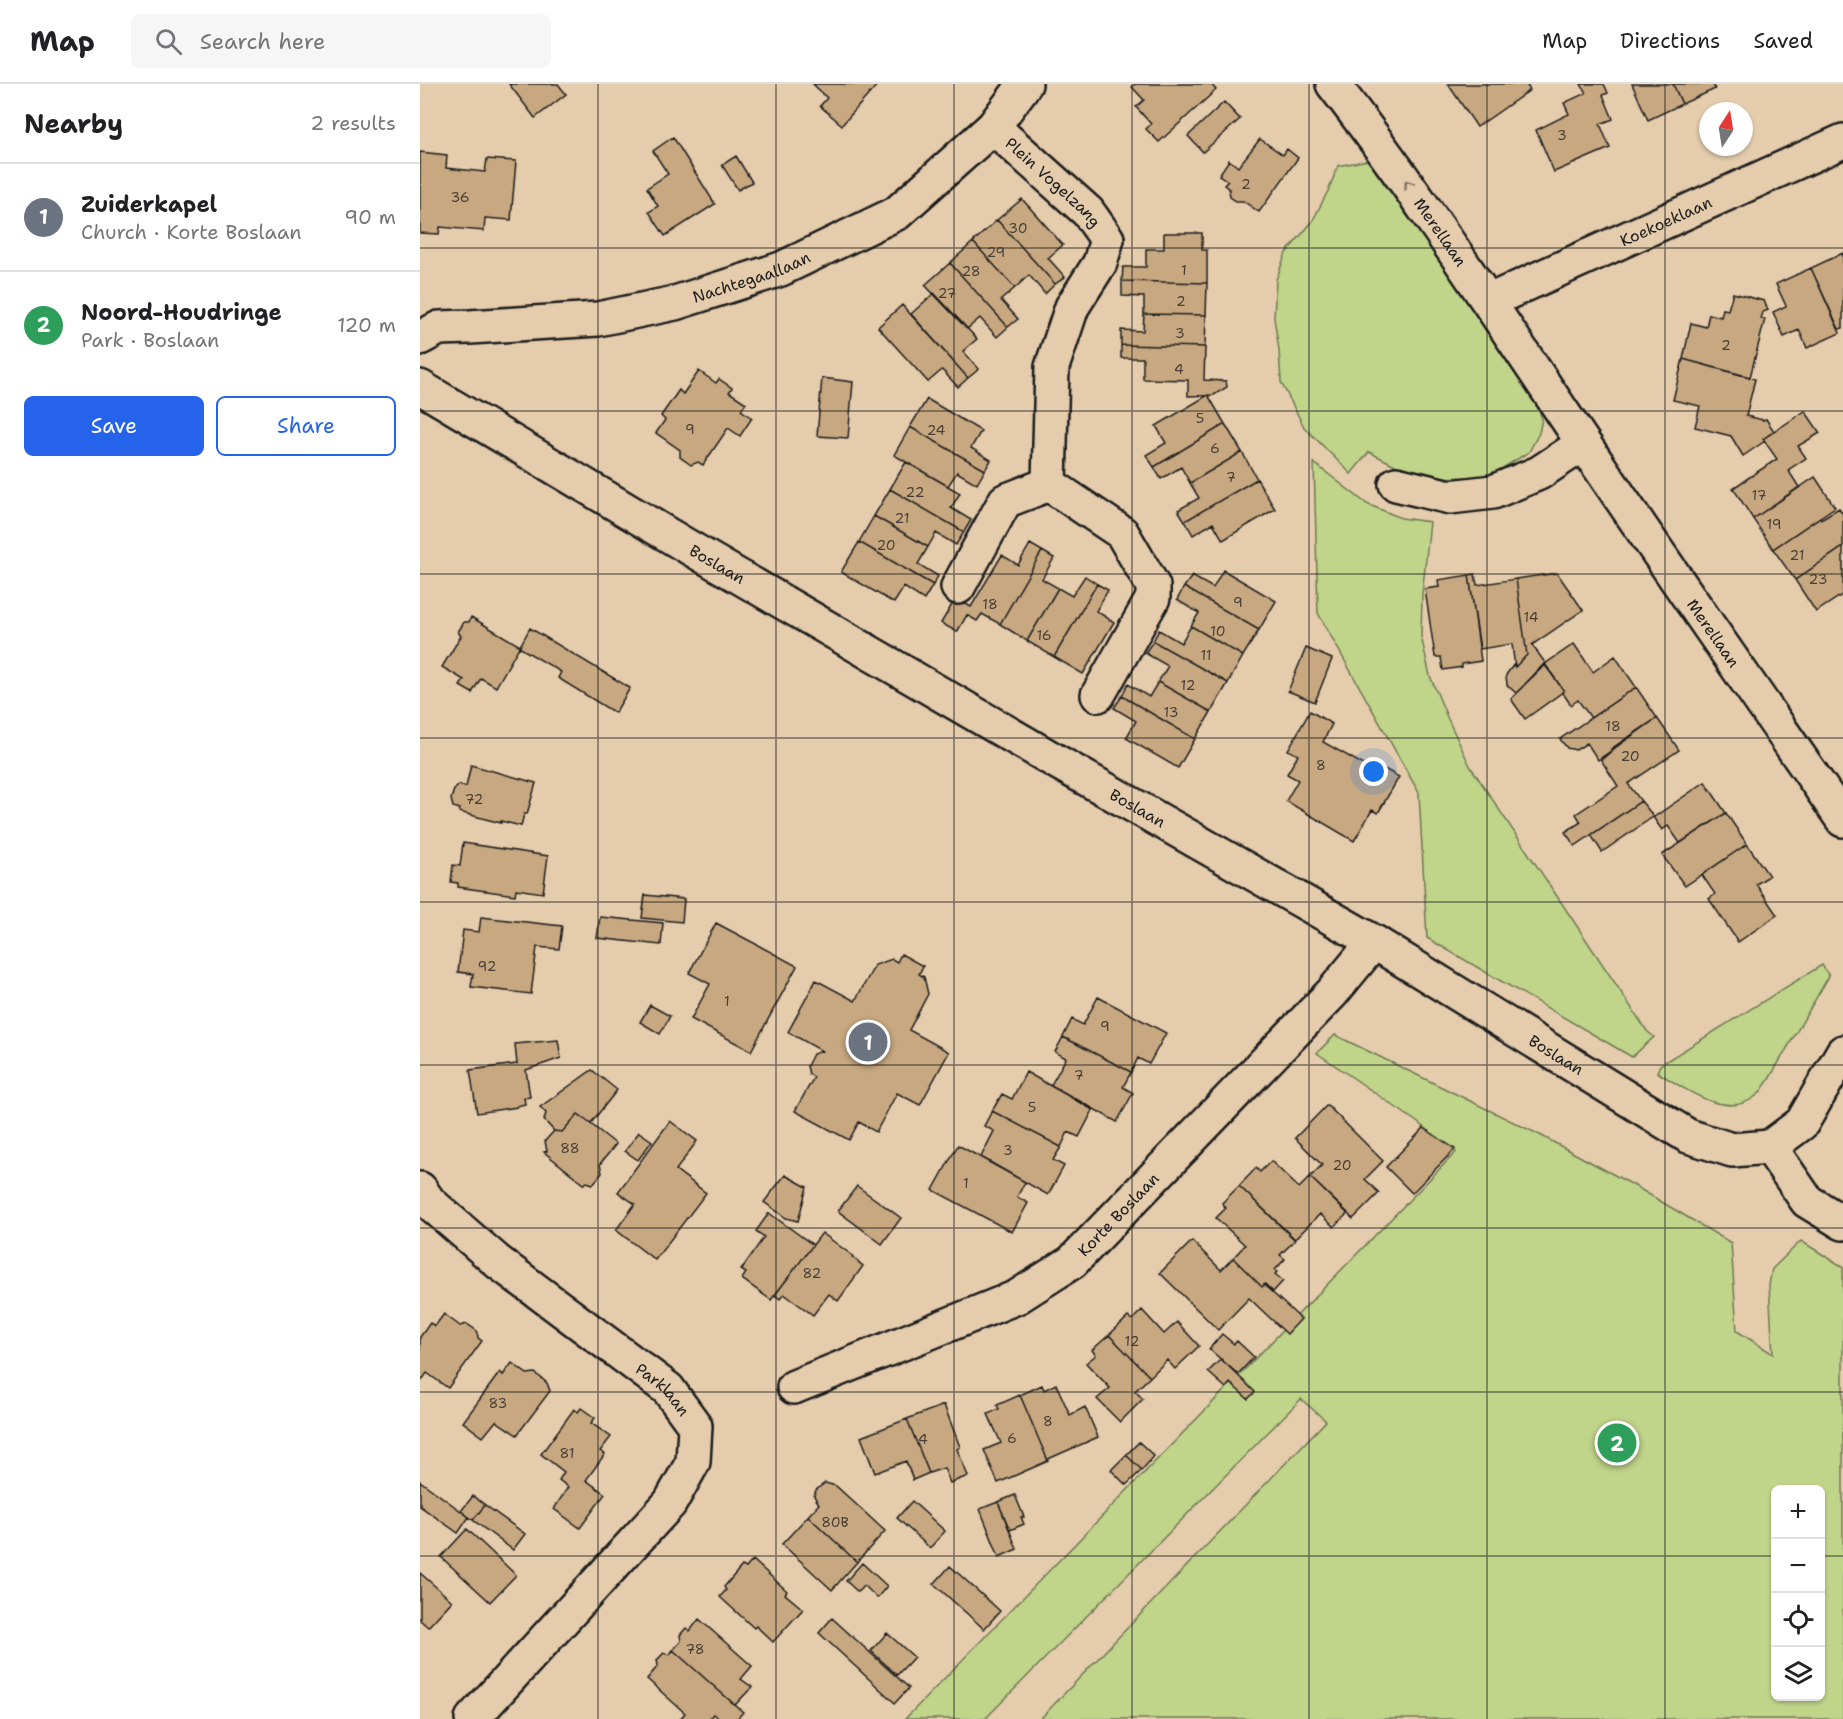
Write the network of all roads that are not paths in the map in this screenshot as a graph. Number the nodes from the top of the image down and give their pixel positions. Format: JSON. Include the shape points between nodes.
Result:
{"nodes":[{"id":1,"x":1025,"y":84,"type":"edge"},
{"id":2,"x":1333,"y":84,"type":"edge"},
{"id":3,"x":993,"y":126,"type":"junction"},
{"id":4,"x":1843,"y":141,"type":"edge"},
{"id":5,"x":1489,"y":301,"type":"junction"},
{"id":6,"x":420,"y":338,"type":"edge"},
{"id":7,"x":420,"y":387,"type":"edge"},
{"id":8,"x":1583,"y":444,"type":"junction"},
{"id":9,"x":1050,"y":484,"type":"junction"},
{"id":10,"x":1396,"y":484,"type":"dead end"},
{"id":11,"x":958,"y":588,"type":"dead end"},
{"id":12,"x":1098,"y":696,"type":"dead end"},
{"id":13,"x":1843,"y":820,"type":"edge"},
{"id":14,"x":1374,"y":942,"type":"junction"},
{"id":15,"x":1843,"y":1052,"type":"edge"},
{"id":16,"x":1770,"y":1147,"type":"junction"},
{"id":17,"x":420,"y":1190,"type":"edge"},
{"id":18,"x":1843,"y":1223,"type":"edge"},
{"id":19,"x":794,"y":1387,"type":"dead end"},
{"id":20,"x":472,"y":1719,"type":"edge"}],
"edges":[{"from":1,"to":3,"type":"street","name":"Nachtegaallaan"},
{"from":5,"to":2,"type":"street","name":"Merellaan","one_way":true,"via":[[1382,146]]},
{"from":3,"to":6,"type":"street","name":"Nachtegaallaan","via":[[897,213],[781,268],[675,303],[598,319],[439,328]]},
{"from":3,"to":9,"type":"street","name":"Plein Vogelzang","via":[[1088,212],[1107,239],[1100,263],[1072,307],[1052,367]]},
{"from":4,"to":5,"type":"street","name":"Koekoeklaan"},
{"from":5,"to":8,"type":"street","name":"Merellaan"},
{"from":7,"to":14,"type":"street","name":"Boslaan","via":[[685,545]]},
{"from":8,"to":10,"type":"street","via":[[1539,473],[1493,492],[1450,497]]},
{"from":8,"to":13,"type":"street","name":"Merellaan"},
{"from":9,"to":11,"type":"street","via":[[1005,501]]},
{"from":9,"to":12,"type":"street","via":[[1122,533],[1153,586],[1153,598]]},
{"from":14,"to":16,"type":"street","name":"Boslaan","via":[[1688,1136],[1732,1150]]},
{"from":14,"to":19,"type":"street","name":"Korte Boslaan","via":[[1332,993],[1072,1262],[1017,1297]]},
{"from":15,"to":16,"type":"street","via":[[1802,1123]]},
{"from":16,"to":18,"type":"street","via":[[1808,1201]]},
{"from":17,"to":20,"type":"street","name":"Parklaan","via":[[498,1262],[668,1389],[695,1426],[693,1462],[670,1503]]}]}
